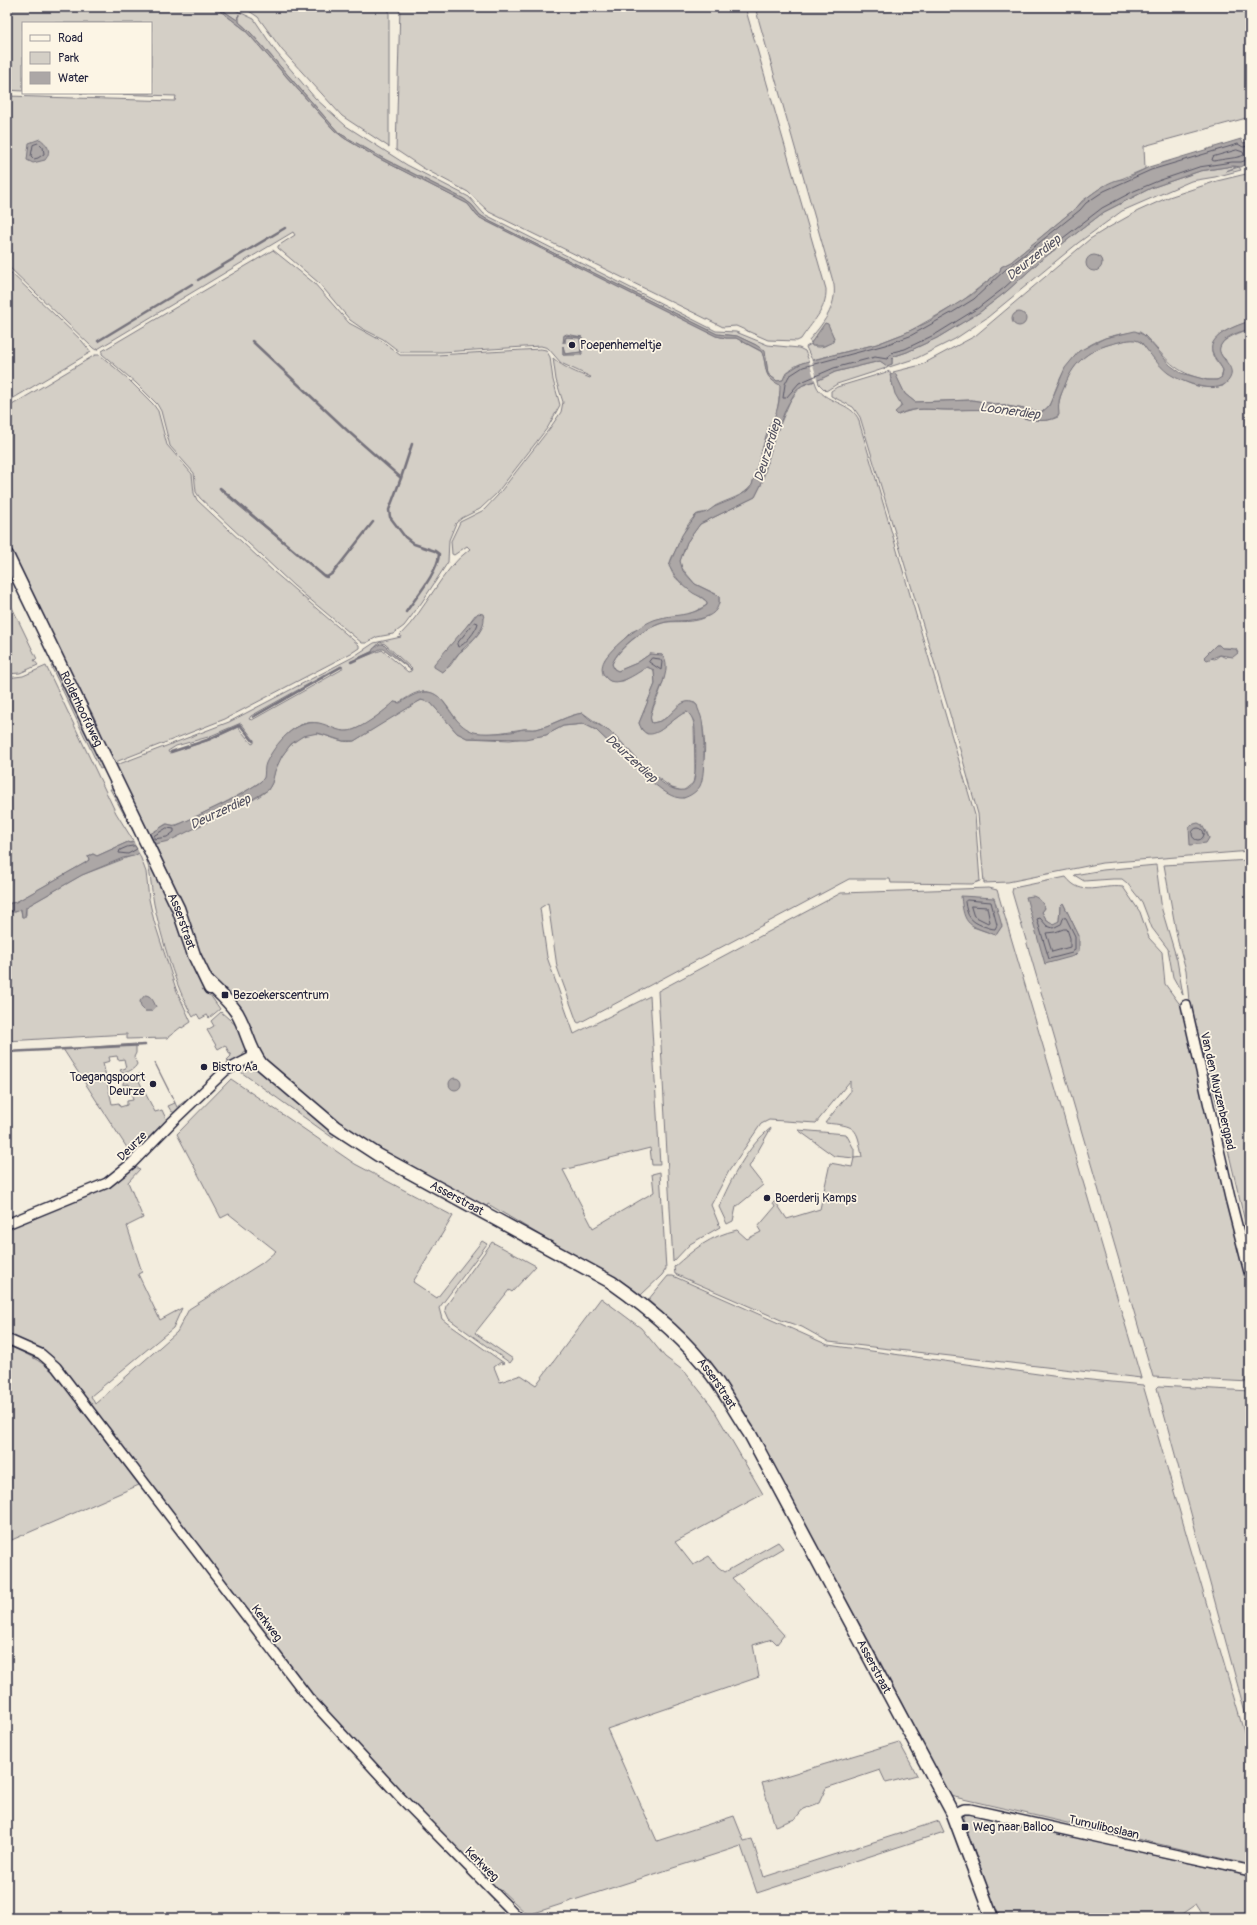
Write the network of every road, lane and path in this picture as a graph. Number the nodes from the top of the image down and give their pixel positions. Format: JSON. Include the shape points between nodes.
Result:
{"nodes":[{"id":1,"x":7,"y":555,"type":"edge"},
{"id":2,"x":154,"y":857,"type":"joint"},
{"id":3,"x":1186,"y":1004,"type":"dead end"},
{"id":4,"x":254,"y":1056,"type":"junction"},
{"id":5,"x":7,"y":1224,"type":"edge"},
{"id":6,"x":1250,"y":1276,"type":"edge"},
{"id":7,"x":7,"y":1339,"type":"edge"},
{"id":8,"x":953,"y":1814,"type":"junction"},
{"id":9,"x":1250,"y":1871,"type":"edge"},
{"id":10,"x":519,"y":1918,"type":"edge"},
{"id":11,"x":992,"y":1918,"type":"edge"}],
"edges":[{"from":1,"to":2,"type":"main road","name":"Rolderhoofdweg"},
{"from":2,"to":4,"type":"main road","name":"Asserstraat","via":[[214,997],[244,1028]]},
{"from":3,"to":6,"type":"street","name":"Van den Muyzenbergpad"},
{"from":4,"to":5,"type":"street","name":"Deurze","via":[[225,1071],[132,1163],[107,1183]]},
{"from":4,"to":8,"type":"main road","name":"Asserstraat","via":[[260,1064],[334,1126],[378,1156],[611,1282],[639,1302],[697,1357],[725,1394],[750,1434]]},
{"from":7,"to":10,"type":"street","name":"Kerkweg","via":[[40,1354],[56,1367],[308,1697],[400,1797]]},
{"from":8,"to":9,"type":"street","name":"Tumuliboslaan","via":[[970,1809]]},
{"from":8,"to":11,"type":"main road","name":"Asserstraat"}]}
